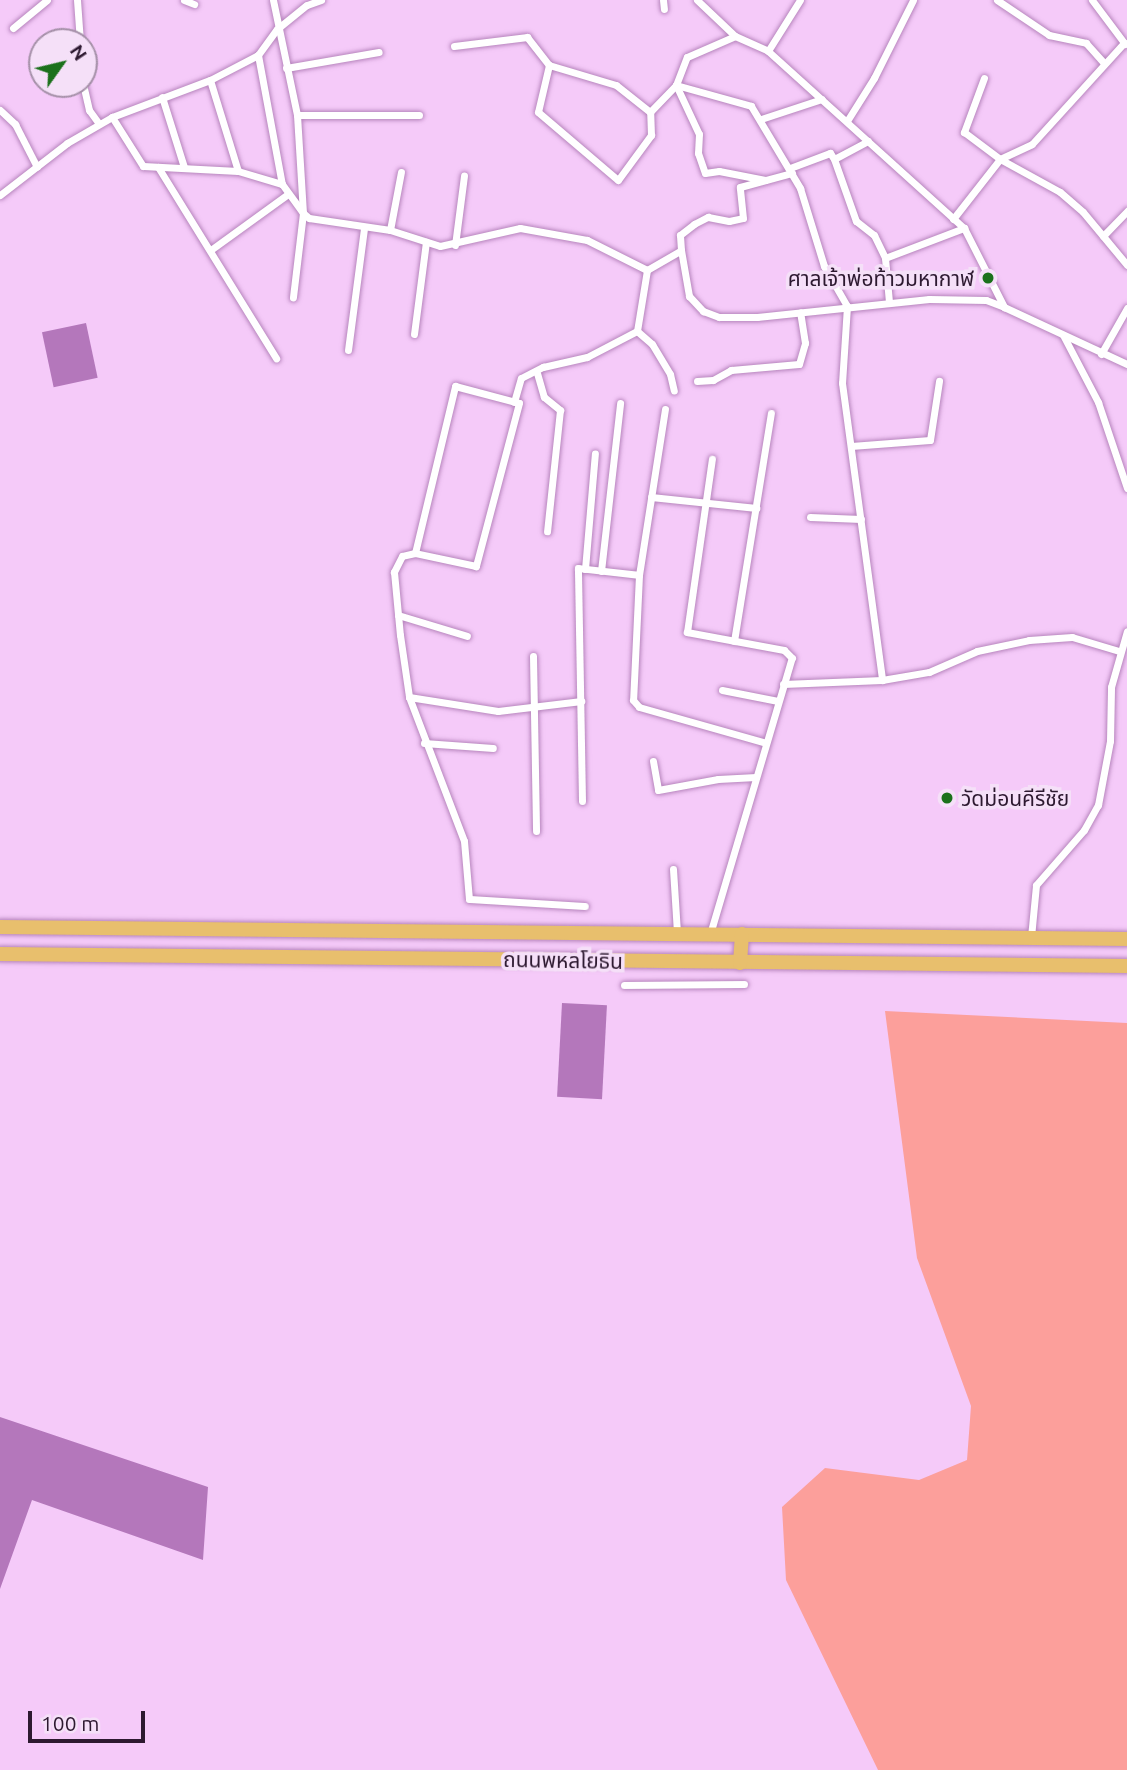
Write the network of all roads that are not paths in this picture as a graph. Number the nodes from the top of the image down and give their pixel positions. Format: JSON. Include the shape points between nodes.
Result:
{"nodes":[{"id":1,"x":47,"y":0,"type":"edge"},
{"id":2,"x":77,"y":0,"type":"edge"},
{"id":3,"x":184,"y":0,"type":"edge"},
{"id":4,"x":273,"y":0,"type":"edge"},
{"id":5,"x":321,"y":0,"type":"edge"},
{"id":6,"x":663,"y":0,"type":"edge"},
{"id":7,"x":697,"y":0,"type":"edge"},
{"id":8,"x":800,"y":0,"type":"edge"},
{"id":9,"x":913,"y":0,"type":"edge"},
{"id":10,"x":997,"y":0,"type":"edge"},
{"id":11,"x":1092,"y":0,"type":"edge"},
{"id":12,"x":194,"y":4,"type":"dead end"},
{"id":13,"x":664,"y":9,"type":"dead end"},
{"id":14,"x":13,"y":28,"type":"dead end"},
{"id":15,"x":79,"y":28,"type":"edge"},
{"id":16,"x":277,"y":29,"type":"junction"},
{"id":17,"x":735,"y":36,"type":"junction"},
{"id":18,"x":1126,"y":45,"type":"edge"},
{"id":19,"x":454,"y":46,"type":"dead end"},
{"id":20,"x":768,"y":51,"type":"junction"},
{"id":21,"x":379,"y":52,"type":"dead end"},
{"id":22,"x":258,"y":55,"type":"junction"},
{"id":23,"x":1104,"y":63,"type":"junction"},
{"id":24,"x":549,"y":65,"type":"junction"},
{"id":25,"x":286,"y":68,"type":"junction"},
{"id":26,"x":984,"y":78,"type":"dead end"},
{"id":27,"x":210,"y":80,"type":"junction"},
{"id":28,"x":676,"y":85,"type":"junction"},
{"id":29,"x":162,"y":97,"type":"junction"},
{"id":30,"x":86,"y":98,"type":"edge"},
{"id":31,"x":822,"y":99,"type":"junction"},
{"id":32,"x":0,"y":110,"type":"edge"},
{"id":33,"x":650,"y":112,"type":"junction"},
{"id":34,"x":297,"y":115,"type":"junction"},
{"id":35,"x":419,"y":115,"type":"dead end"},
{"id":36,"x":112,"y":117,"type":"junction"},
{"id":37,"x":761,"y":119,"type":"junction"},
{"id":38,"x":847,"y":121,"type":"junction"},
{"id":39,"x":99,"y":124,"type":"junction"},
{"id":40,"x":868,"y":141,"type":"junction"},
{"id":41,"x":834,"y":159,"type":"junction"},
{"id":42,"x":1000,"y":159,"type":"junction"},
{"id":43,"x":184,"y":166,"type":"junction"},
{"id":44,"x":37,"y":167,"type":"junction"},
{"id":45,"x":158,"y":167,"type":"junction"},
{"id":46,"x":791,"y":170,"type":"junction"},
{"id":47,"x":238,"y":171,"type":"junction"},
{"id":48,"x":401,"y":172,"type":"dead end"},
{"id":49,"x":464,"y":176,"type":"dead end"},
{"id":50,"x":765,"y":180,"type":"junction"},
{"id":51,"x":282,"y":184,"type":"junction"},
{"id":52,"x":288,"y":194,"type":"junction"},
{"id":53,"x":0,"y":195,"type":"edge"},
{"id":54,"x":1127,"y":211,"type":"edge"},
{"id":55,"x":303,"y":213,"type":"junction"},
{"id":56,"x":953,"y":219,"type":"junction"},
{"id":57,"x":964,"y":228,"type":"junction"},
{"id":58,"x":364,"y":229,"type":"junction"},
{"id":59,"x":390,"y":230,"type":"junction"},
{"id":60,"x":1103,"y":236,"type":"junction"},
{"id":61,"x":426,"y":242,"type":"junction"},
{"id":62,"x":455,"y":245,"type":"junction"},
{"id":63,"x":212,"y":249,"type":"junction"},
{"id":64,"x":681,"y":250,"type":"junction"},
{"id":65,"x":885,"y":258,"type":"junction"},
{"id":66,"x":1127,"y":265,"type":"edge"},
{"id":67,"x":647,"y":270,"type":"junction"},
{"id":68,"x":293,"y":297,"type":"dead end"},
{"id":69,"x":889,"y":302,"type":"junction"},
{"id":70,"x":847,"y":306,"type":"junction"},
{"id":71,"x":1004,"y":307,"type":"junction"},
{"id":72,"x":1127,"y":309,"type":"edge"},
{"id":73,"x":800,"y":312,"type":"junction"},
{"id":74,"x":637,"y":331,"type":"junction"},
{"id":75,"x":414,"y":334,"type":"dead end"},
{"id":76,"x":1063,"y":335,"type":"junction"},
{"id":77,"x":348,"y":351,"type":"dead end"},
{"id":78,"x":1101,"y":354,"type":"junction"},
{"id":79,"x":276,"y":358,"type":"dead end"},
{"id":80,"x":1127,"y":364,"type":"edge"},
{"id":81,"x":537,"y":373,"type":"junction"},
{"id":82,"x":697,"y":381,"type":"dead end"},
{"id":83,"x":939,"y":381,"type":"dead end"},
{"id":84,"x":674,"y":391,"type":"dead end"},
{"id":85,"x":514,"y":402,"type":"junction"},
{"id":86,"x":620,"y":403,"type":"dead end"},
{"id":87,"x":665,"y":410,"type":"dead end"},
{"id":88,"x":771,"y":414,"type":"dead end"},
{"id":89,"x":851,"y":446,"type":"junction"},
{"id":90,"x":595,"y":453,"type":"dead end"},
{"id":91,"x":712,"y":459,"type":"dead end"},
{"id":92,"x":1127,"y":488,"type":"edge"},
{"id":93,"x":651,"y":497,"type":"junction"},
{"id":94,"x":705,"y":503,"type":"junction"},
{"id":95,"x":756,"y":508,"type":"junction"},
{"id":96,"x":810,"y":517,"type":"dead end"},
{"id":97,"x":861,"y":519,"type":"junction"},
{"id":98,"x":547,"y":531,"type":"dead end"},
{"id":99,"x":415,"y":553,"type":"junction"},
{"id":100,"x":585,"y":569,"type":"junction"},
{"id":101,"x":601,"y":571,"type":"junction"},
{"id":102,"x":639,"y":575,"type":"junction"},
{"id":103,"x":398,"y":615,"type":"junction"},
{"id":104,"x":1127,"y":631,"type":"edge"},
{"id":105,"x":467,"y":636,"type":"dead end"},
{"id":106,"x":734,"y":641,"type":"junction"},
{"id":107,"x":1119,"y":651,"type":"junction"},
{"id":108,"x":533,"y":656,"type":"dead end"},
{"id":109,"x":883,"y":680,"type":"junction"},
{"id":110,"x":783,"y":684,"type":"junction"},
{"id":111,"x":722,"y":690,"type":"dead end"},
{"id":112,"x":409,"y":696,"type":"junction"},
{"id":113,"x":581,"y":701,"type":"junction"},
{"id":114,"x":778,"y":701,"type":"junction"},
{"id":115,"x":534,"y":708,"type":"junction"},
{"id":116,"x":424,"y":743,"type":"junction"},
{"id":117,"x":766,"y":743,"type":"junction"},
{"id":118,"x":493,"y":748,"type":"dead end"},
{"id":119,"x":653,"y":761,"type":"dead end"},
{"id":120,"x":756,"y":777,"type":"junction"},
{"id":121,"x":582,"y":801,"type":"dead end"},
{"id":122,"x":536,"y":831,"type":"dead end"},
{"id":123,"x":673,"y":869,"type":"dead end"},
{"id":124,"x":585,"y":906,"type":"dead end"},
{"id":125,"x":0,"y":927,"type":"edge"},
{"id":126,"x":677,"y":933,"type":"junction"},
{"id":127,"x":710,"y":934,"type":"junction"},
{"id":128,"x":742,"y":934,"type":"junction"},
{"id":129,"x":1031,"y":937,"type":"junction"},
{"id":130,"x":1127,"y":939,"type":"edge"},
{"id":131,"x":0,"y":954,"type":"edge"},
{"id":132,"x":740,"y":963,"type":"junction"},
{"id":133,"x":1127,"y":966,"type":"edge"},
{"id":134,"x":744,"y":984,"type":"dead end"},
{"id":135,"x":624,"y":985,"type":"dead end"}],
"edges":[{"from":1,"to":14,"type":"street"},
{"from":2,"to":15,"type":"street"},
{"from":3,"to":12,"type":"street"},
{"from":4,"to":16,"type":"street"},
{"from":5,"to":16,"type":"street","via":[[307,5]]},
{"from":6,"to":13,"type":"street"},
{"from":7,"to":17,"type":"street"},
{"from":8,"to":20,"type":"street"},
{"from":9,"to":38,"type":"street"},
{"from":10,"to":23,"type":"street","via":[[1049,35],[1086,43]]},
{"from":11,"to":18,"type":"street"},
{"from":16,"to":22,"type":"street"},
{"from":16,"to":25,"type":"street"},
{"from":17,"to":20,"type":"street"},
{"from":17,"to":28,"type":"street","via":[[687,57]]},
{"from":18,"to":23,"type":"street"},
{"from":19,"to":24,"type":"street","via":[[527,37]]},
{"from":20,"to":31,"type":"street"},
{"from":21,"to":25,"type":"street"},
{"from":22,"to":27,"type":"street"},
{"from":22,"to":51,"type":"street"},
{"from":23,"to":42,"type":"street","via":[[1032,144]]},
{"from":24,"to":33,"type":"street","via":[[616,85]]},
{"from":24,"to":33,"type":"street","via":[[538,112],[618,180],[651,135]]},
{"from":25,"to":34,"type":"street"},
{"from":26,"to":42,"type":"street","via":[[964,132]]},
{"from":27,"to":29,"type":"street"},
{"from":27,"to":47,"type":"street"},
{"from":28,"to":33,"type":"street"},
{"from":28,"to":37,"type":"street","via":[[736,99],[751,106]]},
{"from":28,"to":50,"type":"street","via":[[699,134],[704,172]]},
{"from":29,"to":36,"type":"street"},
{"from":29,"to":43,"type":"street"},
{"from":30,"to":39,"type":"street"},
{"from":31,"to":37,"type":"street"},
{"from":31,"to":38,"type":"street"},
{"from":32,"to":44,"type":"street","via":[[15,124]]},
{"from":34,"to":35,"type":"street"},
{"from":34,"to":55,"type":"street"},
{"from":36,"to":39,"type":"street"},
{"from":36,"to":45,"type":"street","via":[[140,165]]},
{"from":37,"to":46,"type":"street","via":[[770,143]]},
{"from":38,"to":40,"type":"street"},
{"from":39,"to":44,"type":"street"},
{"from":40,"to":41,"type":"street"},
{"from":40,"to":56,"type":"street"},
{"from":41,"to":46,"type":"street","via":[[830,153]]},
{"from":41,"to":65,"type":"street","via":[[856,221],[874,235]]},
{"from":42,"to":56,"type":"street"},
{"from":42,"to":60,"type":"street","via":[[1059,192]]},
{"from":43,"to":45,"type":"street"},
{"from":43,"to":47,"type":"street"},
{"from":44,"to":53,"type":"street"},
{"from":45,"to":63,"type":"street"},
{"from":46,"to":50,"type":"street"},
{"from":46,"to":70,"type":"street","via":[[824,266]]},
{"from":47,"to":51,"type":"street"},
{"from":48,"to":59,"type":"street"},
{"from":49,"to":62,"type":"street"},
{"from":50,"to":64,"type":"street","via":[[740,187],[743,218],[708,217],[694,223],[680,235]]},
{"from":51,"to":52,"type":"street"},
{"from":52,"to":55,"type":"street"},
{"from":52,"to":63,"type":"street"},
{"from":54,"to":60,"type":"street"},
{"from":55,"to":58,"type":"street","via":[[319,222]]},
{"from":55,"to":68,"type":"street"},
{"from":56,"to":57,"type":"street"},
{"from":57,"to":65,"type":"street"},
{"from":57,"to":71,"type":"street"},
{"from":58,"to":59,"type":"street"},
{"from":58,"to":77,"type":"street"},
{"from":59,"to":61,"type":"street"},
{"from":60,"to":66,"type":"street"},
{"from":61,"to":62,"type":"street"},
{"from":61,"to":75,"type":"street"},
{"from":62,"to":67,"type":"street","via":[[520,228],[587,240]]},
{"from":63,"to":79,"type":"street"},
{"from":64,"to":67,"type":"street"},
{"from":64,"to":73,"type":"street","via":[[686,286],[703,311],[719,317]]},
{"from":65,"to":69,"type":"street"},
{"from":67,"to":74,"type":"street"},
{"from":69,"to":70,"type":"street"},
{"from":69,"to":71,"type":"street","via":[[969,299]]},
{"from":70,"to":73,"type":"street"},
{"from":70,"to":89,"type":"street","via":[[842,383]]},
{"from":71,"to":76,"type":"street"},
{"from":72,"to":78,"type":"street"},
{"from":73,"to":82,"type":"street","via":[[805,343],[799,364],[731,370],[713,380]]},
{"from":74,"to":81,"type":"street","via":[[587,357],[544,367]]},
{"from":74,"to":84,"type":"street","via":[[652,344],[670,374]]},
{"from":76,"to":78,"type":"street"},
{"from":76,"to":92,"type":"street","via":[[1098,402]]},
{"from":78,"to":80,"type":"street"},
{"from":81,"to":85,"type":"street","via":[[521,378]]},
{"from":81,"to":98,"type":"street","via":[[544,397],[561,410]]},
{"from":83,"to":89,"type":"street","via":[[930,440]]},
{"from":85,"to":99,"type":"street","via":[[455,386]]},
{"from":85,"to":99,"type":"street","via":[[519,403],[476,566]]},
{"from":86,"to":101,"type":"street"},
{"from":87,"to":93,"type":"street"},
{"from":88,"to":95,"type":"street"},
{"from":89,"to":97,"type":"street"},
{"from":90,"to":100,"type":"street"},
{"from":91,"to":94,"type":"street"},
{"from":93,"to":94,"type":"street"},
{"from":93,"to":102,"type":"street"},
{"from":94,"to":95,"type":"street"},
{"from":94,"to":106,"type":"street","via":[[687,632]]},
{"from":95,"to":106,"type":"street"},
{"from":96,"to":97,"type":"street"},
{"from":97,"to":109,"type":"street"},
{"from":99,"to":103,"type":"street","via":[[402,556],[394,572]]},
{"from":100,"to":101,"type":"street"},
{"from":100,"to":113,"type":"street","via":[[578,568]]},
{"from":101,"to":102,"type":"street"},
{"from":102,"to":117,"type":"street","via":[[635,703]]},
{"from":103,"to":105,"type":"street"},
{"from":103,"to":112,"type":"street"},
{"from":104,"to":107,"type":"street"},
{"from":106,"to":110,"type":"street","via":[[784,650],[792,658]]},
{"from":107,"to":109,"type":"street","via":[[1072,638],[1029,640],[977,651],[929,672]]},
{"from":107,"to":129,"type":"street","via":[[1111,687],[1111,741],[1098,805],[1084,830],[1036,885]]},
{"from":108,"to":115,"type":"street"},
{"from":109,"to":110,"type":"street"},
{"from":110,"to":114,"type":"street"},
{"from":111,"to":114,"type":"street"},
{"from":112,"to":115,"type":"street","via":[[498,711]]},
{"from":112,"to":116,"type":"street"},
{"from":113,"to":115,"type":"street"},
{"from":113,"to":121,"type":"street"},
{"from":114,"to":117,"type":"street"},
{"from":115,"to":122,"type":"street"},
{"from":116,"to":118,"type":"street"},
{"from":116,"to":124,"type":"street","via":[[464,841],[469,899]]},
{"from":117,"to":120,"type":"street"},
{"from":119,"to":120,"type":"street","via":[[658,790]]},
{"from":120,"to":127,"type":"street"},
{"from":123,"to":126,"type":"street"},
{"from":125,"to":126,"type":"highway","name":"ถนนพหลโยธิน"},
{"from":126,"to":127,"type":"highway","name":"ถนนพหลโยธิน"},
{"from":127,"to":128,"type":"highway","name":"ถนนพหลโยธิน"},
{"from":128,"to":129,"type":"highway","name":"ถนนพหลโยธิน"},
{"from":128,"to":132,"type":"highway"},
{"from":129,"to":130,"type":"highway","name":"ถนนพหลโยธิน"},
{"from":131,"to":132,"type":"highway","name":"ถนนพหลโยธิน"},
{"from":132,"to":133,"type":"highway","name":"ถนนพหลโยธิน"},
{"from":134,"to":135,"type":"street"}]}
